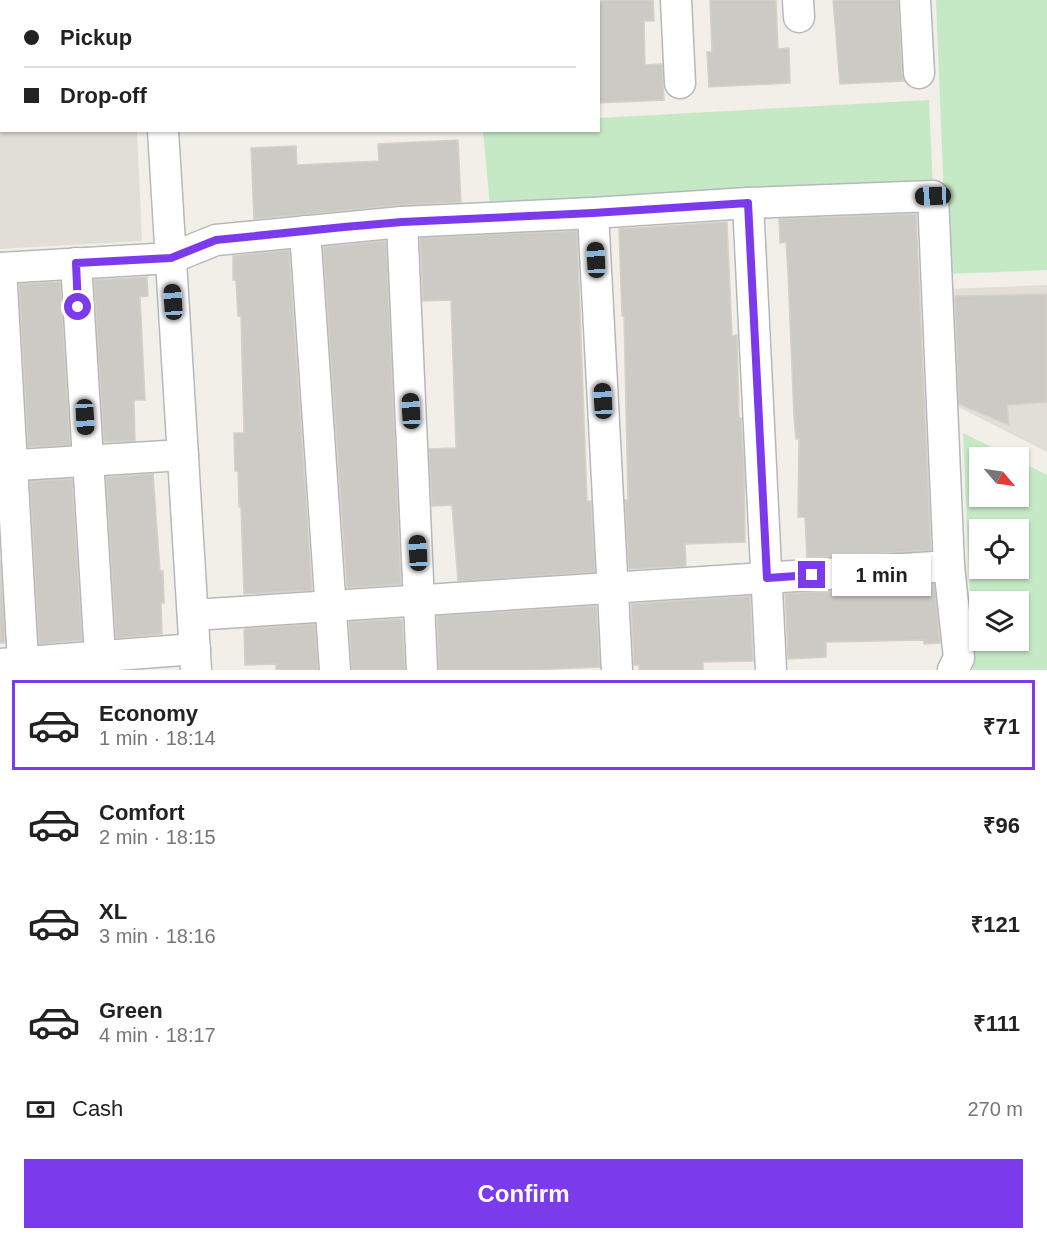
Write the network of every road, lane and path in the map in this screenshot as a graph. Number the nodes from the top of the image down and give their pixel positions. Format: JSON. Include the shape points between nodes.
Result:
{"nodes":[{"id":1,"x":675,"y":0,"type":"edge"},
{"id":2,"x":915,"y":0,"type":"edge"},
{"id":3,"x":920,"y":73,"type":"dead end"},
{"id":4,"x":680,"y":83,"type":"dead end"},
{"id":5,"x":163,"y":132,"type":"edge"},
{"id":6,"x":748,"y":203,"type":"junction"},
{"id":7,"x":593,"y":213,"type":"junction"},
{"id":8,"x":402,"y":222,"type":"junction"},
{"id":9,"x":305,"y":231,"type":"junction"},
{"id":10,"x":171,"y":258,"type":"junction"},
{"id":11,"x":76,"y":263,"type":"junction"},
{"id":12,"x":1,"y":268,"type":"edge"},
{"id":13,"x":183,"y":455,"type":"junction"},
{"id":14,"x":87,"y":461,"type":"junction"},
{"id":15,"x":6,"y":465,"type":"edge"},
{"id":16,"x":949,"y":566,"type":"junction"},
{"id":17,"x":767,"y":578,"type":"junction"},
{"id":18,"x":612,"y":588,"type":"junction"},
{"id":19,"x":420,"y":600,"type":"junction"},
{"id":20,"x":330,"y":606,"type":"junction"},
{"id":21,"x":193,"y":615,"type":"junction"},
{"id":22,"x":99,"y":656,"type":"junction"},
{"id":23,"x":195,"y":659,"type":"edge"},
{"id":24,"x":12,"y":663,"type":"edge"},
{"id":25,"x":335,"y":670,"type":"edge"},
{"id":26,"x":422,"y":670,"type":"edge"},
{"id":27,"x":617,"y":670,"type":"edge"},
{"id":28,"x":771,"y":670,"type":"edge"},
{"id":29,"x":953,"y":670,"type":"edge"}],
"edges":[{"from":1,"to":4,"type":"street"},
{"from":2,"to":3,"type":"street"},
{"from":5,"to":10,"type":"street"},
{"from":6,"to":7,"type":"street"},
{"from":6,"to":16,"type":"street","via":[[933,196]]},
{"from":6,"to":17,"type":"street"},
{"from":7,"to":8,"type":"street"},
{"from":7,"to":18,"type":"street"},
{"from":8,"to":9,"type":"street"},
{"from":8,"to":19,"type":"street"},
{"from":9,"to":10,"type":"street","via":[[216,240]]},
{"from":9,"to":20,"type":"street"},
{"from":10,"to":11,"type":"street"},
{"from":10,"to":13,"type":"street"},
{"from":11,"to":12,"type":"street"},
{"from":11,"to":14,"type":"street"},
{"from":12,"to":15,"type":"street"},
{"from":13,"to":14,"type":"street"},
{"from":13,"to":21,"type":"street"},
{"from":14,"to":15,"type":"street"},
{"from":14,"to":22,"type":"street"},
{"from":15,"to":24,"type":"street"},
{"from":16,"to":17,"type":"street"},
{"from":16,"to":29,"type":"street","via":[[959,658]]},
{"from":17,"to":18,"type":"street"},
{"from":17,"to":28,"type":"street"},
{"from":18,"to":19,"type":"street"},
{"from":18,"to":27,"type":"street"},
{"from":19,"to":20,"type":"street"},
{"from":19,"to":26,"type":"street"},
{"from":20,"to":21,"type":"street"},
{"from":20,"to":25,"type":"street"},
{"from":21,"to":23,"type":"street"},
{"from":22,"to":23,"type":"street"},
{"from":22,"to":24,"type":"street"}]}
